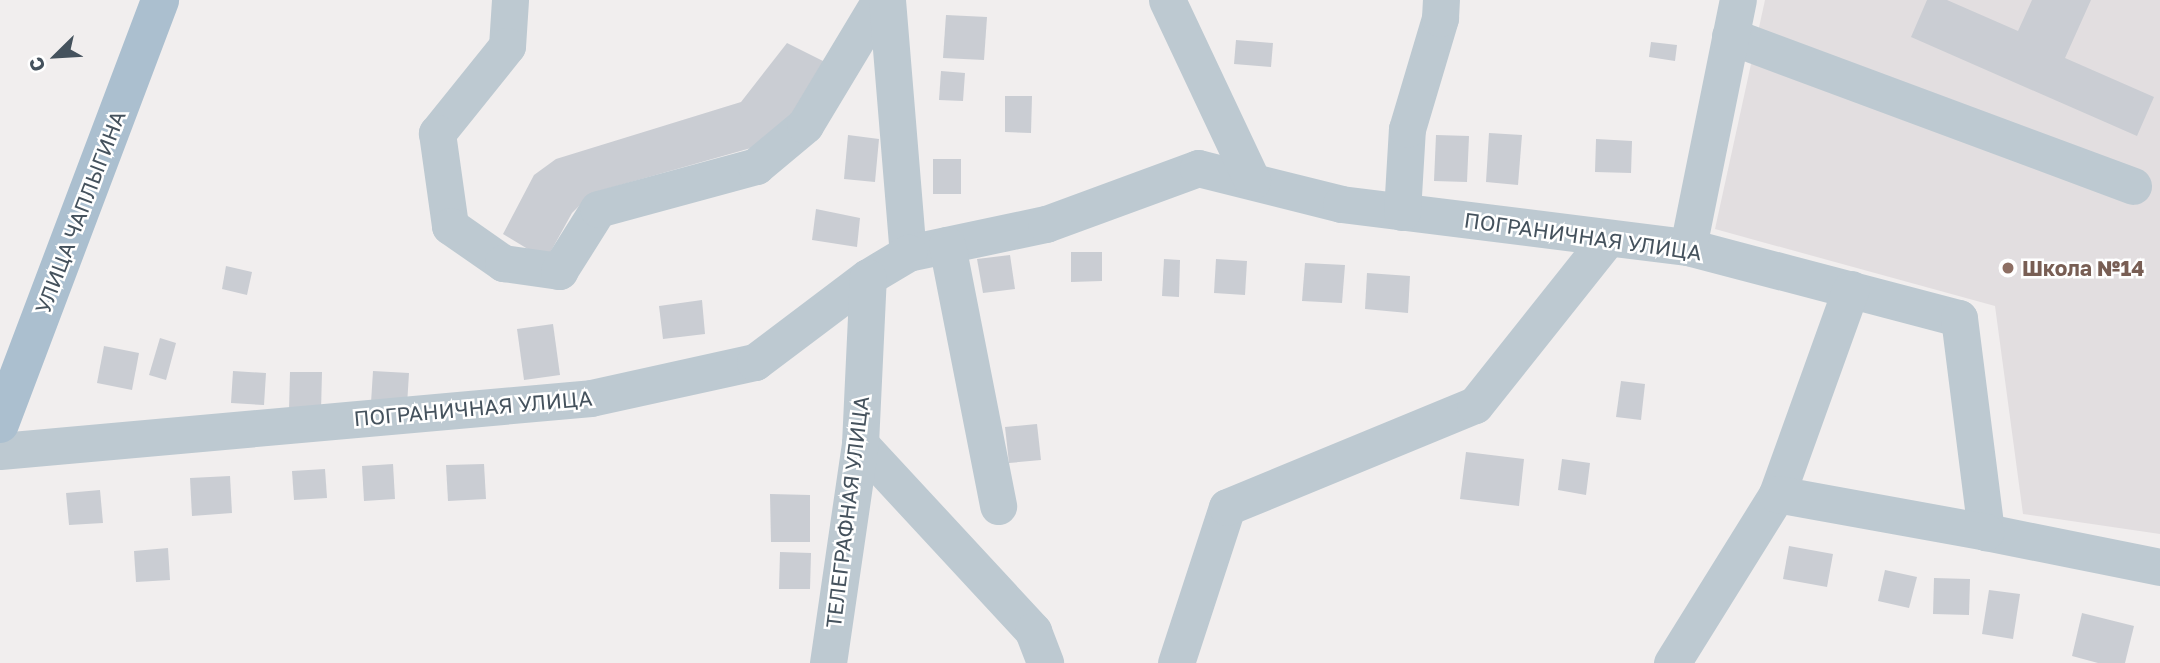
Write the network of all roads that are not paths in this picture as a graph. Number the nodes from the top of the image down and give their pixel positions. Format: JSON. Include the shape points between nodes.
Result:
{"nodes":[{"id":1,"x":160,"y":0,"type":"edge"},
{"id":2,"x":510,"y":0,"type":"edge"},
{"id":3,"x":880,"y":0,"type":"edge"},
{"id":4,"x":887,"y":0,"type":"edge"},
{"id":5,"x":1167,"y":0,"type":"edge"},
{"id":6,"x":1441,"y":0,"type":"edge"},
{"id":7,"x":1738,"y":0,"type":"edge"},
{"id":8,"x":1730,"y":36,"type":"junction"},
{"id":9,"x":1252,"y":181,"type":"junction"},
{"id":10,"x":2133,"y":186,"type":"dead end"},
{"id":11,"x":1402,"y":212,"type":"junction"},
{"id":12,"x":1608,"y":238,"type":"junction"},
{"id":13,"x":947,"y":245,"type":"junction"},
{"id":14,"x":1688,"y":247,"type":"junction"},
{"id":15,"x":908,"y":253,"type":"junction"},
{"id":16,"x":868,"y":277,"type":"junction"},
{"id":17,"x":1851,"y":289,"type":"junction"},
{"id":18,"x":0,"y":424,"type":"edge"},
{"id":19,"x":860,"y":444,"type":"junction"},
{"id":20,"x":0,"y":451,"type":"edge"},
{"id":21,"x":1777,"y":494,"type":"junction"},
{"id":22,"x":998,"y":506,"type":"dead end"},
{"id":23,"x":1986,"y":532,"type":"junction"},
{"id":24,"x":2160,"y":567,"type":"edge"},
{"id":25,"x":828,"y":663,"type":"edge"},
{"id":26,"x":1045,"y":663,"type":"edge"},
{"id":27,"x":1175,"y":663,"type":"edge"},
{"id":28,"x":1672,"y":663,"type":"edge"}],
"edges":[{"from":1,"to":18,"type":"main road","name":"УЛИЦА ЧАПЛЫГИНА"},
{"from":2,"to":3,"type":"street","via":[[507,46],[437,133],[450,226],[503,263],[559,271],[598,209],[756,166],[805,125]]},
{"from":4,"to":15,"type":"street"},
{"from":5,"to":9,"type":"street"},
{"from":6,"to":11,"type":"street","via":[[1440,18],[1407,129]]},
{"from":7,"to":8,"type":"street"},
{"from":8,"to":10,"type":"street"},
{"from":8,"to":14,"type":"street"},
{"from":9,"to":11,"type":"street","name":"ПОГРАНИЧНАЯ УЛИЦА","via":[[1341,204]]},
{"from":9,"to":13,"type":"street","name":"ПОГРАНИЧНАЯ УЛИЦА","via":[[1198,168],[1046,224]]},
{"from":11,"to":12,"type":"street","name":"ПОГРАНИЧНАЯ УЛИЦА"},
{"from":12,"to":14,"type":"street","name":"ПОГРАНИЧНАЯ УЛИЦА"},
{"from":12,"to":27,"type":"street","via":[[1475,405],[1227,507]]},
{"from":13,"to":15,"type":"street","name":"ПОГРАНИЧНАЯ УЛИЦА"},
{"from":13,"to":22,"type":"street"},
{"from":14,"to":17,"type":"street","name":"ПОГРАНИЧНАЯ УЛИЦА"},
{"from":15,"to":16,"type":"street","name":"ПОГРАНИЧНАЯ УЛИЦА"},
{"from":16,"to":19,"type":"street","name":"ТЕЛЕГРАФНАЯ УЛИЦА"},
{"from":16,"to":20,"type":"street","name":"ПОГРАНИЧНАЯ УЛИЦА","via":[[755,362],[591,398]]},
{"from":17,"to":21,"type":"street"},
{"from":17,"to":23,"type":"street","name":"ПОГРАНИЧНАЯ УЛИЦА","via":[[1959,318]]},
{"from":19,"to":25,"type":"street","name":"ТЕЛЕГРАФНАЯ УЛИЦА"},
{"from":19,"to":26,"type":"street","via":[[1032,631]]},
{"from":21,"to":23,"type":"street"},
{"from":21,"to":28,"type":"street"},
{"from":23,"to":24,"type":"street"}]}
